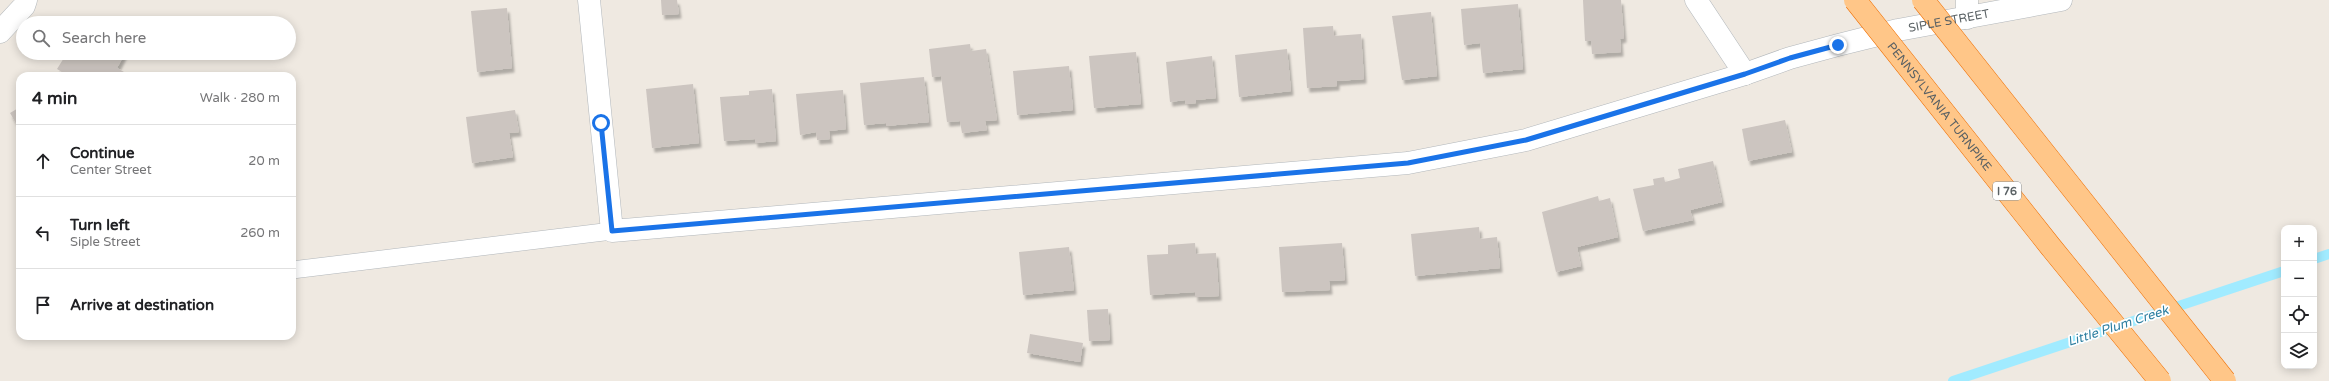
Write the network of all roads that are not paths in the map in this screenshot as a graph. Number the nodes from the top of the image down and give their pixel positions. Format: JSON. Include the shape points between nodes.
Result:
{"nodes":[{"id":1,"x":26,"y":0,"type":"edge"},
{"id":2,"x":589,"y":0,"type":"edge"},
{"id":3,"x":1696,"y":0,"type":"edge"},
{"id":4,"x":1855,"y":0,"type":"edge"},
{"id":5,"x":1923,"y":0,"type":"edge"},
{"id":6,"x":2061,"y":0,"type":"edge"},
{"id":7,"x":1967,"y":9,"type":"edge"},
{"id":8,"x":0,"y":32,"type":"edge"},
{"id":9,"x":1745,"y":74,"type":"junction"},
{"id":10,"x":612,"y":231,"type":"junction"},
{"id":11,"x":296,"y":270,"type":"edge"},
{"id":12,"x":2160,"y":381,"type":"edge"},
{"id":13,"x":2226,"y":381,"type":"edge"}],
"edges":[{"from":1,"to":8,"type":"street","via":[[24,6]]},
{"from":2,"to":10,"type":"street"},
{"from":3,"to":9,"type":"street"},
{"from":4,"to":12,"type":"highway","name":"PENNSYLVANIA TURNPIKE","number":"I 76","bridge":true},
{"from":5,"to":13,"type":"highway","bridge":true},
{"from":6,"to":7,"type":"street","name":"SIPLE STREET"},
{"from":7,"to":9,"type":"street","name":"SIPLE STREET","via":[[1790,58]]},
{"from":9,"to":10,"type":"street","name":"SIPLE STREET","via":[[1526,140],[1408,163]]},
{"from":10,"to":11,"type":"lane"}]}
